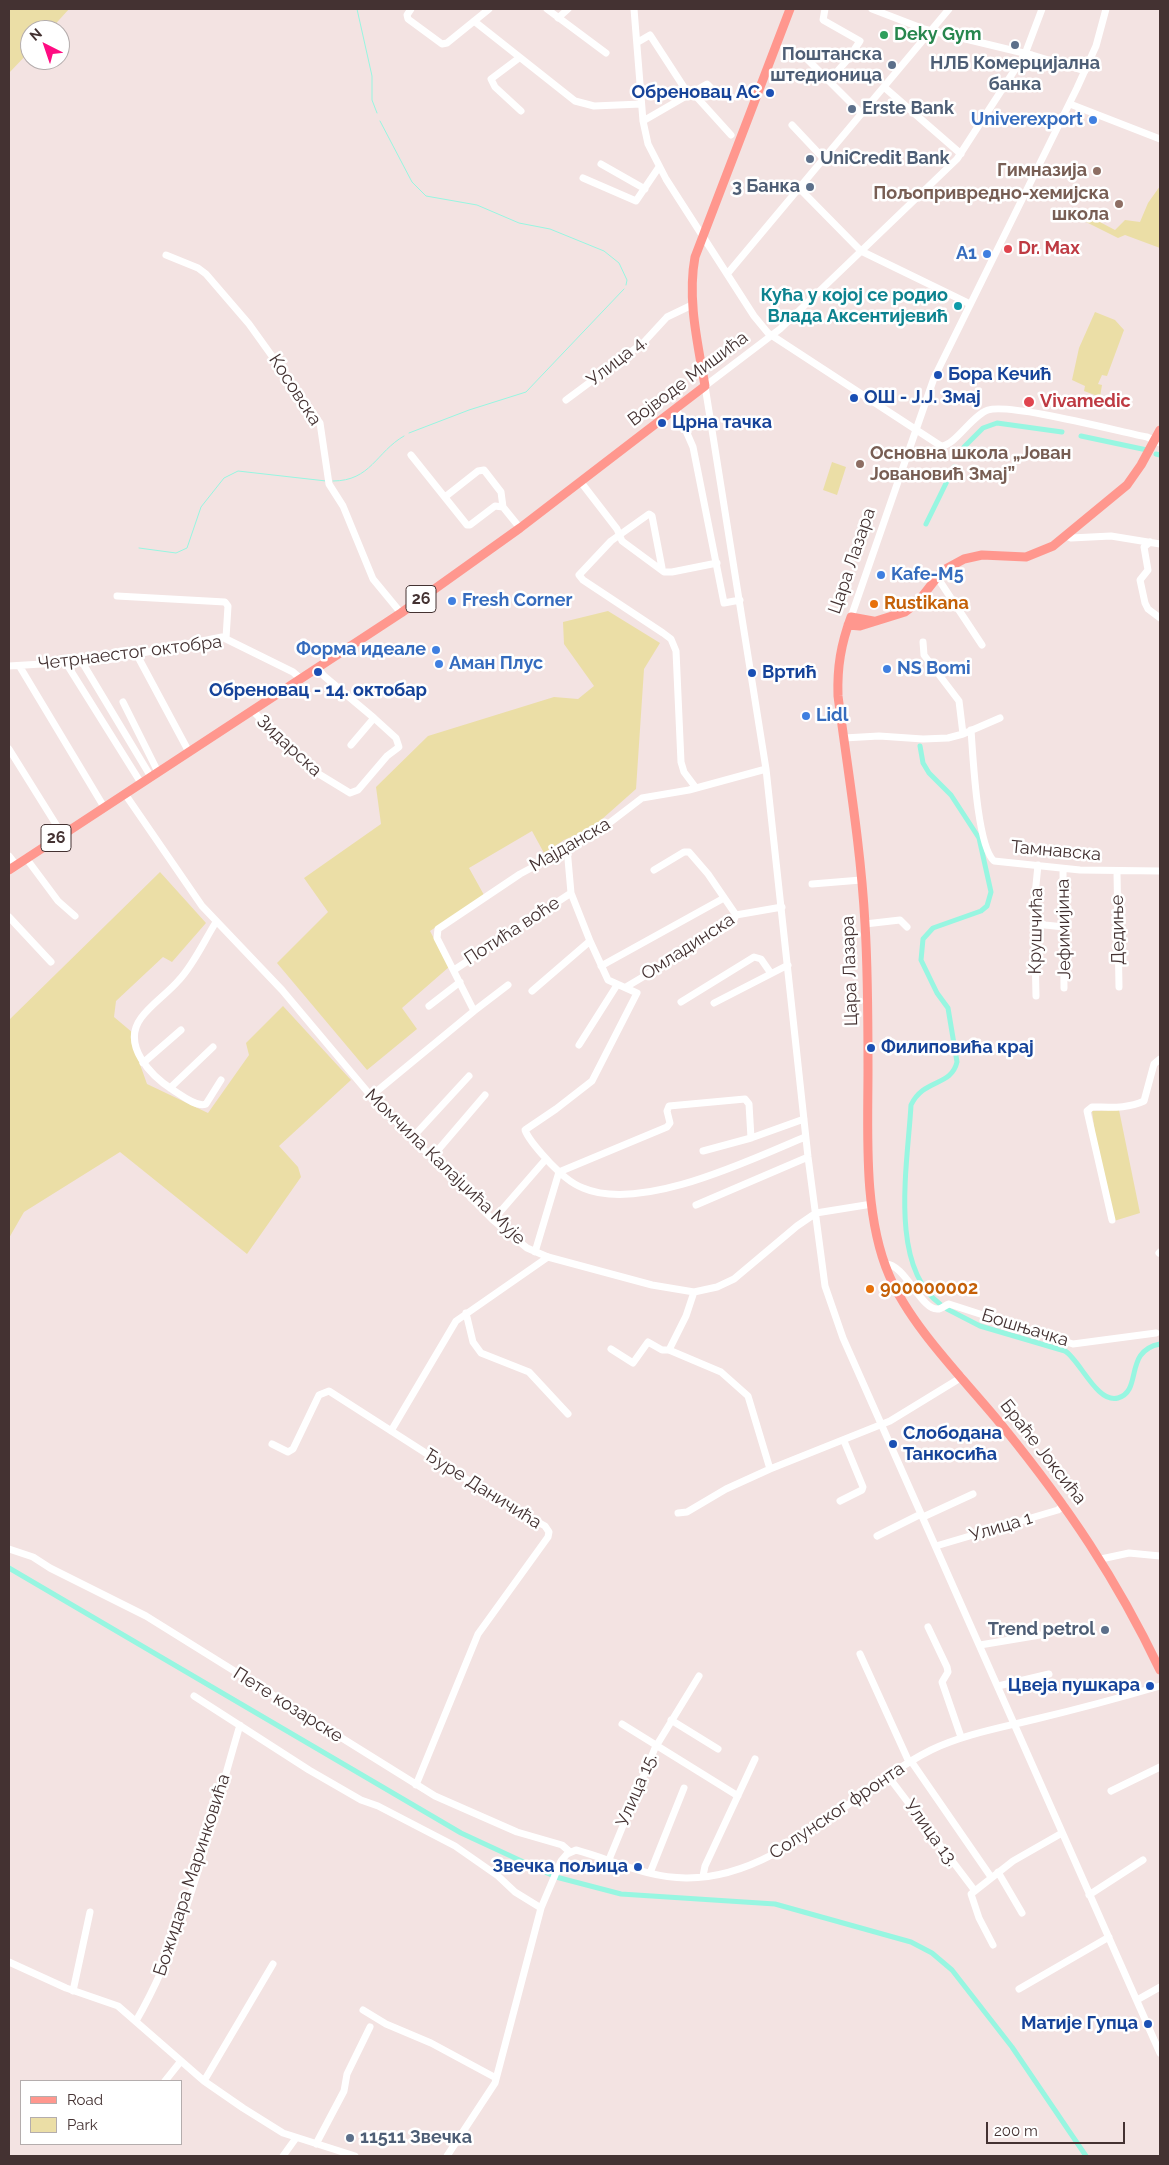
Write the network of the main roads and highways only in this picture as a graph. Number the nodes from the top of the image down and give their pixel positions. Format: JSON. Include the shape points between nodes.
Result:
{"nodes":[{"id":1,"x":790,"y":9,"type":"edge"},
{"id":2,"x":1160,"y":430,"type":"edge"},
{"id":3,"x":1158,"y":441,"type":"edge"},
{"id":4,"x":12,"y":867,"type":"edge"},
{"id":5,"x":885,"y":1264,"type":"joint"},
{"id":6,"x":1160,"y":1670,"type":"edge"}],
"edges":[{"from":1,"to":4,"type":"main road","name":"Војводе Мишића","number":"26","via":[[693,267],[692,305],[706,386],[520,528],[401,613]]},
{"from":2,"to":3,"type":"main road"},
{"from":3,"to":5,"type":"main road","name":"Цара Лазара","via":[[1127,484],[1047,550],[1026,557],[972,556],[955,563],[937,577],[911,608],[898,615],[873,621],[849,621],[837,668],[838,696],[865,924],[867,1136],[872,1204]]},
{"from":5,"to":6,"type":"main road","name":"Браће Јоксића","via":[[911,1314],[1064,1505],[1102,1559]]}]}
